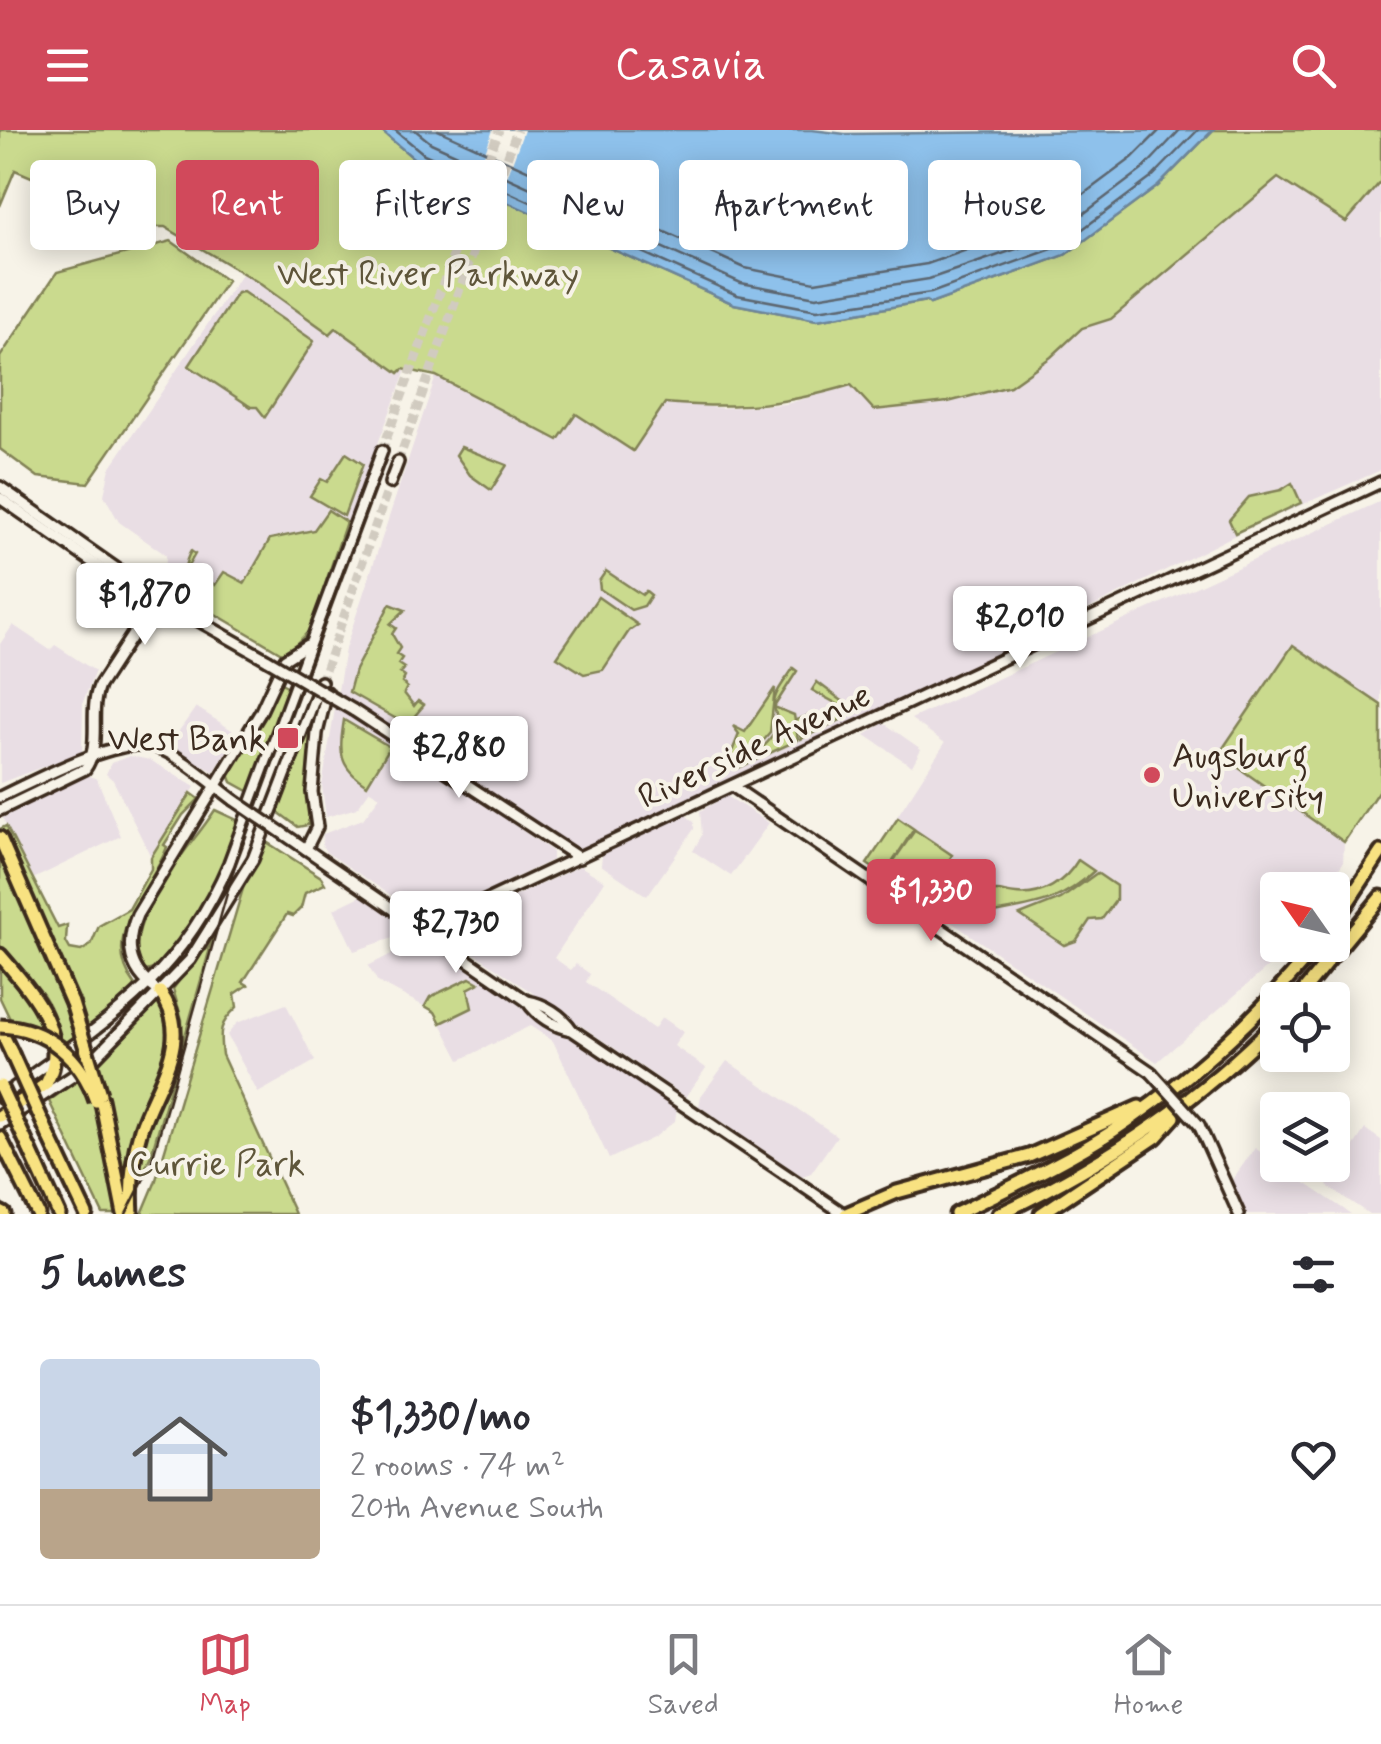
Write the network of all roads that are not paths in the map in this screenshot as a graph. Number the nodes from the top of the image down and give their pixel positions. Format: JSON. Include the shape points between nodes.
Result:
{"nodes":[{"id":1,"x":382,"y":451,"type":"tunnel mouth"},
{"id":2,"x":398,"y":462,"type":"tunnel mouth"},
{"id":3,"x":1381,"y":482,"type":"edge"},
{"id":4,"x":390,"y":483,"type":"tunnel mouth"},
{"id":5,"x":0,"y":488,"type":"edge"},
{"id":6,"x":0,"y":498,"type":"edge"},
{"id":7,"x":157,"y":597,"type":"junction"},
{"id":8,"x":307,"y":645,"type":"junction"},
{"id":9,"x":93,"y":758,"type":"junction"},
{"id":10,"x":215,"y":786,"type":"junction"},
{"id":11,"x":732,"y":786,"type":"junction"},
{"id":12,"x":0,"y":797,"type":"edge"},
{"id":13,"x":0,"y":810,"type":"edge"},
{"id":14,"x":0,"y":838,"type":"edge"},
{"id":15,"x":306,"y":849,"type":"junction"},
{"id":16,"x":1381,"y":852,"type":"edge"},
{"id":17,"x":578,"y":858,"type":"junction"},
{"id":18,"x":1381,"y":894,"type":"edge"},
{"id":19,"x":1350,"y":899,"type":"edge"},
{"id":20,"x":463,"y":912,"type":"junction"},
{"id":21,"x":423,"y":930,"type":"junction"},
{"id":22,"x":0,"y":955,"type":"edge"},
{"id":23,"x":469,"y":961,"type":"junction"},
{"id":24,"x":1302,"y":962,"type":"edge"},
{"id":25,"x":1311,"y":982,"type":"edge"},
{"id":26,"x":155,"y":989,"type":"junction"},
{"id":27,"x":0,"y":1028,"type":"edge"},
{"id":28,"x":1260,"y":1036,"type":"edge"},
{"id":29,"x":53,"y":1060,"type":"junction"},
{"id":30,"x":0,"y":1086,"type":"edge"},
{"id":31,"x":1192,"y":1097,"type":"junction"},
{"id":32,"x":0,"y":1098,"type":"edge"},
{"id":33,"x":99,"y":1100,"type":"junction"},
{"id":34,"x":1152,"y":1102,"type":"junction"},
{"id":35,"x":0,"y":1116,"type":"edge"},
{"id":36,"x":0,"y":1124,"type":"edge"},
{"id":37,"x":0,"y":1135,"type":"edge"},
{"id":38,"x":86,"y":1213,"type":"edge"},
{"id":39,"x":38,"y":1214,"type":"edge"},
{"id":40,"x":60,"y":1214,"type":"edge"},
{"id":41,"x":124,"y":1214,"type":"edge"},
{"id":42,"x":132,"y":1214,"type":"edge"},
{"id":43,"x":845,"y":1214,"type":"edge"},
{"id":44,"x":956,"y":1214,"type":"edge"},
{"id":45,"x":999,"y":1214,"type":"edge"},
{"id":46,"x":1041,"y":1214,"type":"edge"},
{"id":47,"x":1239,"y":1214,"type":"edge"}],
"edges":[{"from":1,"to":8,"type":"street"},
{"from":2,"to":4,"type":"street"},
{"from":3,"to":11,"type":"street","name":"Riverside Avenue"},
{"from":5,"to":7,"type":"street"},
{"from":6,"to":7,"type":"street","via":[[140,596]]},
{"from":7,"to":9,"type":"street","via":[[98,686]]},
{"from":7,"to":17,"type":"street","bridge":true,"via":[[354,710]]},
{"from":8,"to":10,"type":"street","via":[[285,659]]},
{"from":8,"to":26,"type":"street","via":[[216,893]]},
{"from":9,"to":10,"type":"street","via":[[136,744],[156,747]]},
{"from":9,"to":12,"type":"street"},
{"from":9,"to":13,"type":"street","via":[[85,769]]},
{"from":10,"to":15,"type":"street","bridge":true},
{"from":10,"to":26,"type":"street","via":[[132,928],[130,952],[140,976]]},
{"from":11,"to":17,"type":"street","name":"Riverside Avenue"},
{"from":11,"to":47,"type":"street","bridge":true,"via":[[1151,1072],[1199,1126]]},
{"from":14,"to":33,"type":"highway","bridge":true,"via":[[72,1003]]},
{"from":15,"to":21,"type":"street"},
{"from":15,"to":26,"type":"street","via":[[317,827],[312,792],[327,701],[321,682],[244,876],[190,960]]},
{"from":16,"to":19,"type":"highway"},
{"from":17,"to":20,"type":"street","name":"Riverside Avenue"},
{"from":18,"to":25,"type":"highway"},
{"from":20,"to":21,"type":"street","name":"Riverside Avenue"},
{"from":20,"to":23,"type":"street","via":[[458,942]]},
{"from":21,"to":23,"type":"street"},
{"from":22,"to":29,"type":"highway","via":[[45,1015]]},
{"from":23,"to":43,"type":"street","via":[[533,1011],[572,1030]]},
{"from":24,"to":34,"type":"highway","via":[[1242,1027]]},
{"from":26,"to":29,"type":"street"},
{"from":26,"to":36,"type":"street","via":[[104,1051]]},
{"from":26,"to":42,"type":"highway","via":[[170,1006],[176,1036],[136,1146]]},
{"from":27,"to":33,"type":"highway","bridge":true,"via":[[36,1033],[62,1048]]},
{"from":27,"to":38,"type":"highway","bridge":true},
{"from":28,"to":31,"type":"highway"},
{"from":29,"to":32,"type":"street"},
{"from":29,"to":35,"type":"highway","via":[[42,1088]]},
{"from":30,"to":40,"type":"highway","bridge":true},
{"from":31,"to":45,"type":"highway","via":[[1106,1157]]},
{"from":31,"to":46,"type":"highway","via":[[1156,1137]]},
{"from":33,"to":41,"type":"highway"},
{"from":34,"to":43,"type":"highway","via":[[1029,1156],[888,1195]]},
{"from":34,"to":44,"type":"highway","via":[[1082,1149]]},
{"from":37,"to":39,"type":"highway"}]}
